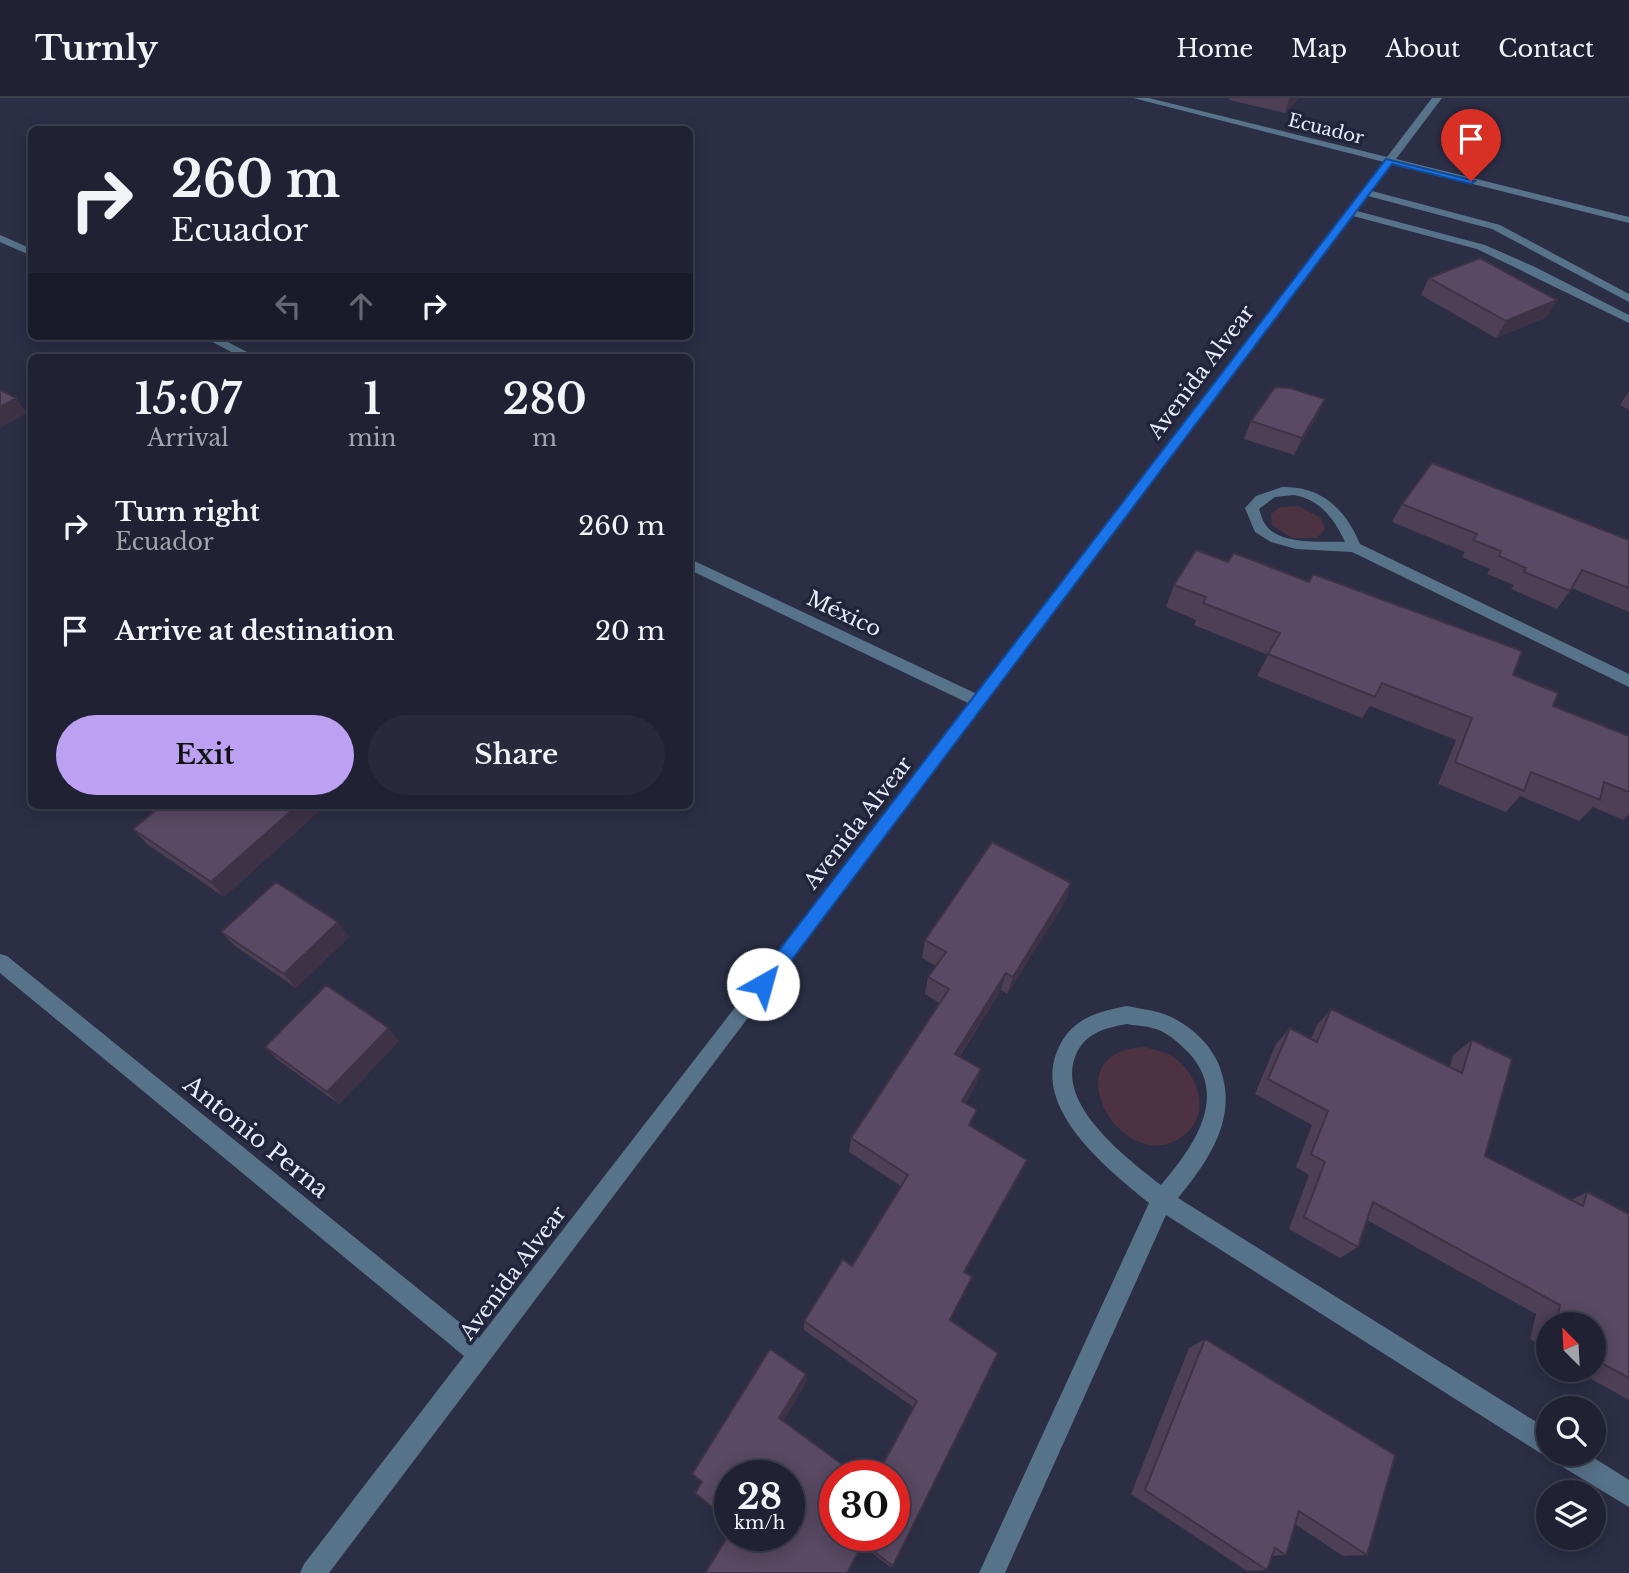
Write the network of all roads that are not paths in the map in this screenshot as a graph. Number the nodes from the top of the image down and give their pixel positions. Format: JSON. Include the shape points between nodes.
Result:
{"nodes":[{"id":1,"x":1138,"y":98,"type":"edge"},
{"id":2,"x":1437,"y":98,"type":"edge"},
{"id":3,"x":1390,"y":161,"type":"junction"},
{"id":4,"x":1366,"y":192,"type":"junction"},
{"id":5,"x":1351,"y":212,"type":"junction"},
{"id":6,"x":1629,"y":220,"type":"edge"},
{"id":7,"x":0,"y":238,"type":"edge"},
{"id":8,"x":16,"y":246,"type":"junction"},
{"id":9,"x":28,"y":251,"type":"edge"},
{"id":10,"x":0,"y":254,"type":"edge"},
{"id":11,"x":1629,"y":299,"type":"edge"},
{"id":12,"x":1629,"y":320,"type":"edge"},
{"id":13,"x":215,"y":340,"type":"edge"},
{"id":14,"x":245,"y":354,"type":"edge"},
{"id":15,"x":1354,"y":547,"type":"junction"},
{"id":16,"x":693,"y":565,"type":"edge"},
{"id":17,"x":1629,"y":681,"type":"edge"},
{"id":18,"x":980,"y":702,"type":"junction"},
{"id":19,"x":0,"y":962,"type":"edge"},
{"id":20,"x":1162,"y":1200,"type":"junction"},
{"id":21,"x":480,"y":1354,"type":"junction"},
{"id":22,"x":1536,"y":1436,"type":"edge"},
{"id":23,"x":1585,"y":1466,"type":"edge"},
{"id":24,"x":1629,"y":1494,"type":"edge"},
{"id":25,"x":313,"y":1573,"type":"edge"},
{"id":26,"x":992,"y":1573,"type":"edge"}],
"edges":[{"from":1,"to":3,"type":"street","name":"Ecuador"},
{"from":2,"to":3,"type":"street","name":"Avenida Alvear"},
{"from":3,"to":4,"type":"street","name":"Avenida Alvear"},
{"from":3,"to":6,"type":"street","name":"Ecuador"},
{"from":4,"to":5,"type":"street","name":"Avenida Alvear"},
{"from":4,"to":11,"type":"street","via":[[1496,227]]},
{"from":5,"to":12,"type":"street","via":[[1481,247]]},
{"from":5,"to":18,"type":"street","name":"Avenida Alvear"},
{"from":7,"to":8,"type":"street"},
{"from":8,"to":9,"type":"street"},
{"from":8,"to":10,"type":"street"},
{"from":13,"to":14,"type":"street"},
{"from":15,"to":15,"type":"street","via":[[1335,511],[1305,492],[1273,492],[1259,498],[1252,508],[1260,529],[1276,539]]},
{"from":15,"to":17,"type":"street"},
{"from":16,"to":18,"type":"street","name":"México"},
{"from":18,"to":21,"type":"street","name":"Avenida Alvear"},
{"from":19,"to":21,"type":"street","name":"Antonio Perna"},
{"from":20,"to":20,"type":"street","via":[[1195,1160],[1214,1123],[1218,1090],[1209,1059],[1186,1036],[1161,1022],[1127,1015],[1095,1022],[1075,1037],[1060,1059],[1063,1091],[1081,1124],[1114,1161]]},
{"from":20,"to":22,"type":"street"},
{"from":20,"to":26,"type":"street"},
{"from":21,"to":25,"type":"street","name":"Avenida Alvear"},
{"from":23,"to":24,"type":"street"}]}
